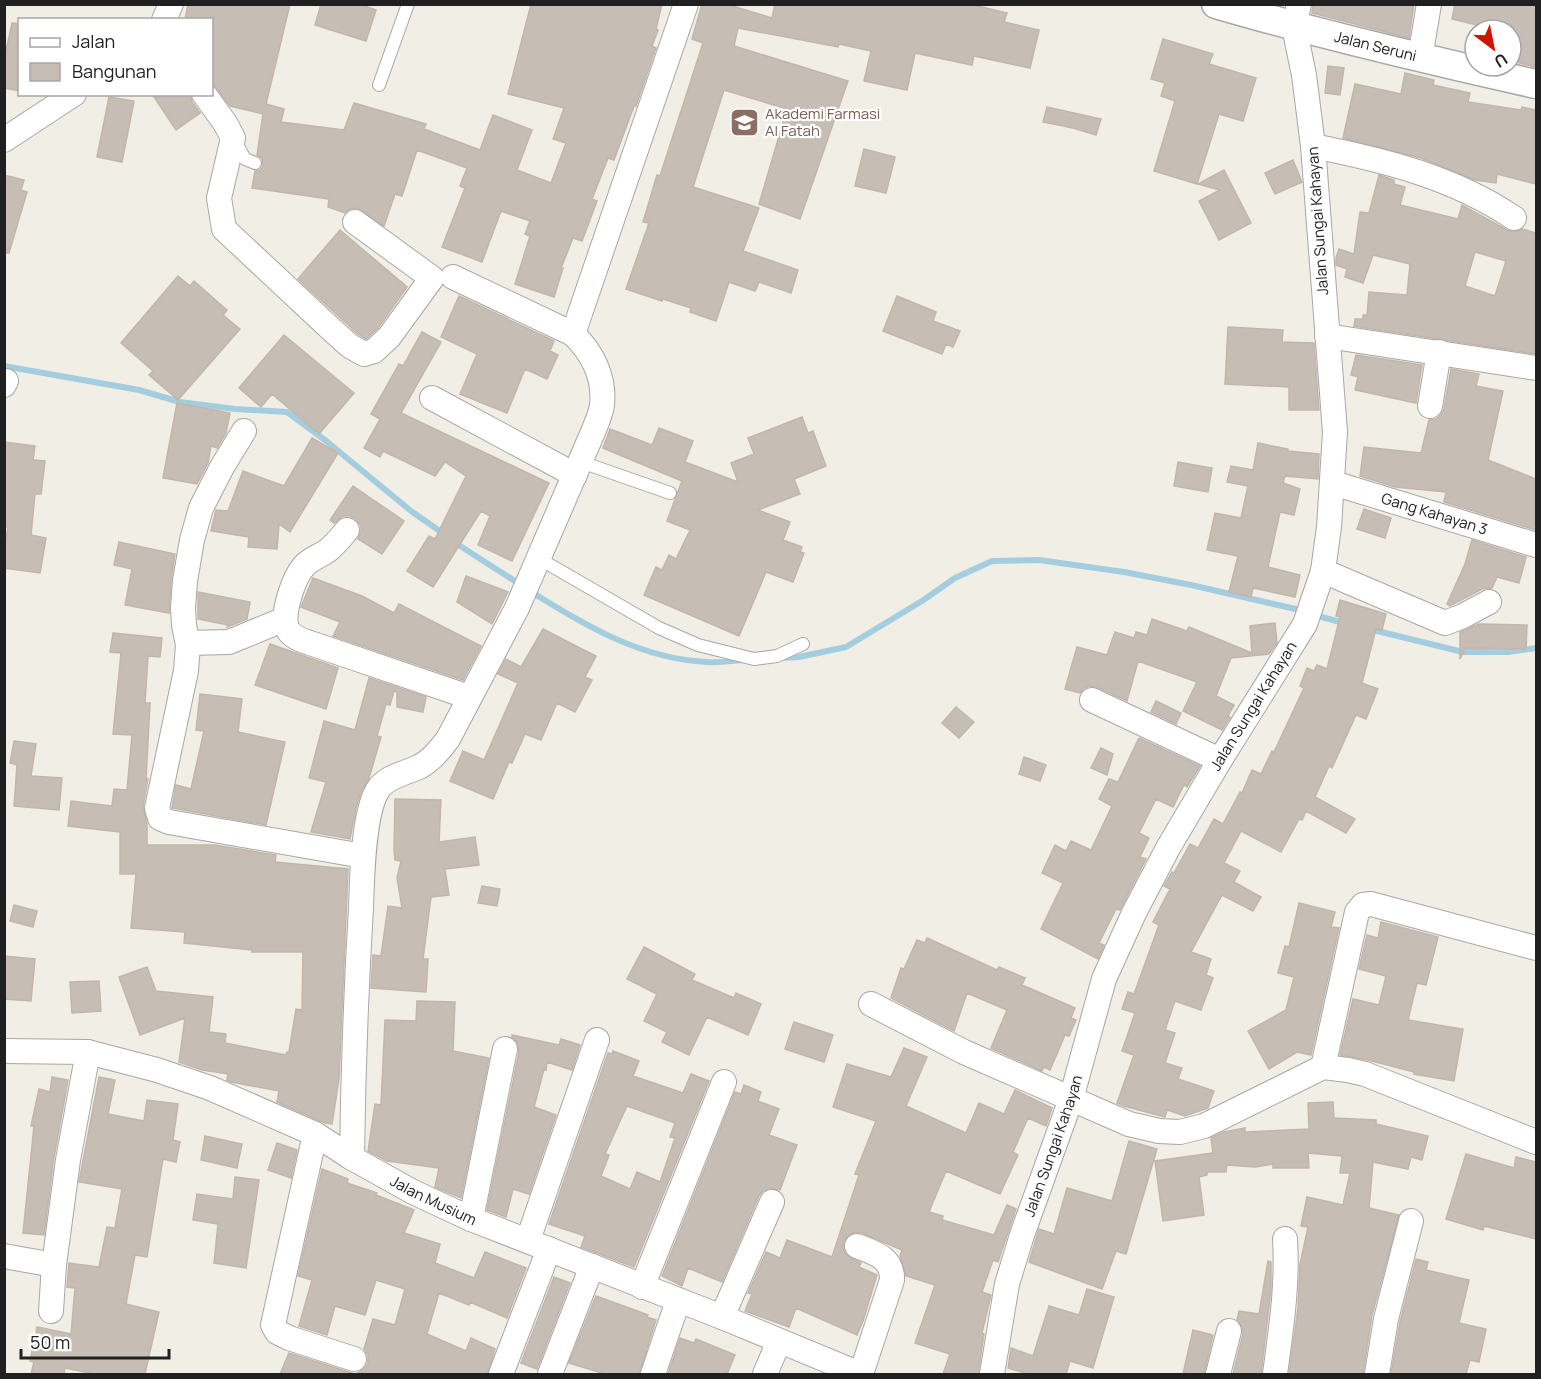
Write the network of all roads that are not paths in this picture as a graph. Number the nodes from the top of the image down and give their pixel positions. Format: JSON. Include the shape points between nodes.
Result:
{"nodes":[{"id":1,"x":171,"y":4,"type":"edge"},
{"id":2,"x":408,"y":4,"type":"edge"},
{"id":3,"x":686,"y":4,"type":"edge"},
{"id":4,"x":1216,"y":4,"type":"edge"},
{"id":5,"x":1429,"y":4,"type":"edge"},
{"id":6,"x":1297,"y":16,"type":"edge"},
{"id":7,"x":165,"y":18,"type":"edge"},
{"id":8,"x":1419,"y":58,"type":"junction"},
{"id":9,"x":1536,"y":84,"type":"edge"},
{"id":10,"x":379,"y":85,"type":"dead end"},
{"id":11,"x":71,"y":96,"type":"edge"},
{"id":12,"x":205,"y":96,"type":"edge"},
{"id":13,"x":233,"y":138,"type":"junction"},
{"id":14,"x":4,"y":140,"type":"edge"},
{"id":15,"x":1313,"y":146,"type":"junction"},
{"id":16,"x":255,"y":163,"type":"dead end"},
{"id":17,"x":1514,"y":218,"type":"dead end"},
{"id":18,"x":356,"y":222,"type":"dead end"},
{"id":19,"x":453,"y":277,"type":"dead end"},
{"id":20,"x":573,"y":334,"type":"junction"},
{"id":21,"x":1327,"y":336,"type":"junction"},
{"id":22,"x":1439,"y":352,"type":"junction"},
{"id":23,"x":1536,"y":368,"type":"edge"},
{"id":24,"x":432,"y":398,"type":"dead end"},
{"id":25,"x":1430,"y":406,"type":"dead end"},
{"id":26,"x":244,"y":431,"type":"dead end"},
{"id":27,"x":578,"y":469,"type":"junction"},
{"id":28,"x":1333,"y":483,"type":"junction"},
{"id":29,"x":670,"y":493,"type":"dead end"},
{"id":30,"x":347,"y":530,"type":"dead end"},
{"id":31,"x":1536,"y":545,"type":"edge"},
{"id":32,"x":534,"y":568,"type":"junction"},
{"id":33,"x":1323,"y":571,"type":"junction"},
{"id":34,"x":1489,"y":602,"type":"dead end"},
{"id":35,"x":285,"y":619,"type":"junction"},
{"id":36,"x":188,"y":643,"type":"junction"},
{"id":37,"x":803,"y":644,"type":"dead end"},
{"id":38,"x":470,"y":697,"type":"junction"},
{"id":39,"x":1092,"y":700,"type":"dead end"},
{"id":40,"x":1221,"y":760,"type":"junction"},
{"id":41,"x":363,"y":856,"type":"junction"},
{"id":42,"x":1536,"y":948,"type":"edge"},
{"id":43,"x":871,"y":1004,"type":"dead end"},
{"id":44,"x":597,"y":1040,"type":"dead end"},
{"id":45,"x":505,"y":1049,"type":"dead end"},
{"id":46,"x":4,"y":1051,"type":"edge"},
{"id":47,"x":88,"y":1053,"type":"junction"},
{"id":48,"x":1323,"y":1067,"type":"junction"},
{"id":49,"x":724,"y":1082,"type":"dead end"},
{"id":50,"x":1071,"y":1099,"type":"junction"},
{"id":51,"x":315,"y":1134,"type":"junction"},
{"id":52,"x":1536,"y":1142,"type":"edge"},
{"id":53,"x":352,"y":1158,"type":"junction"},
{"id":54,"x":772,"y":1202,"type":"dead end"},
{"id":55,"x":471,"y":1219,"type":"junction"},
{"id":56,"x":1411,"y":1221,"type":"dead end"},
{"id":57,"x":1285,"y":1239,"type":"dead end"},
{"id":58,"x":539,"y":1244,"type":"junction"},
{"id":59,"x":857,"y":1246,"type":"dead end"},
{"id":60,"x":4,"y":1257,"type":"edge"},
{"id":61,"x":54,"y":1265,"type":"junction"},
{"id":62,"x":592,"y":1266,"type":"junction"},
{"id":63,"x":642,"y":1287,"type":"junction"},
{"id":64,"x":678,"y":1301,"type":"junction"},
{"id":65,"x":51,"y":1311,"type":"dead end"},
{"id":66,"x":722,"y":1317,"type":"junction"},
{"id":67,"x":1229,"y":1330,"type":"dead end"},
{"id":68,"x":779,"y":1341,"type":"junction"},
{"id":69,"x":354,"y":1359,"type":"dead end"},
{"id":70,"x":501,"y":1374,"type":"edge"},
{"id":71,"x":550,"y":1374,"type":"edge"},
{"id":72,"x":653,"y":1374,"type":"edge"},
{"id":73,"x":765,"y":1374,"type":"edge"},
{"id":74,"x":860,"y":1374,"type":"edge"},
{"id":75,"x":992,"y":1374,"type":"edge"},
{"id":76,"x":1218,"y":1374,"type":"edge"},
{"id":77,"x":1275,"y":1374,"type":"edge"},
{"id":78,"x":1377,"y":1374,"type":"edge"}],
"edges":[{"from":1,"to":7,"type":"street"},
{"from":2,"to":10,"type":"lane"},
{"from":3,"to":20,"type":"street"},
{"from":4,"to":6,"type":"street","name":"Jalan Seruni"},
{"from":5,"to":8,"type":"street"},
{"from":6,"to":8,"type":"street","name":"Jalan Seruni"},
{"from":6,"to":15,"type":"street","name":"Jalan Sungai Kahayan"},
{"from":8,"to":9,"type":"street","name":"Jalan Seruni"},
{"from":11,"to":14,"type":"street"},
{"from":12,"to":13,"type":"street"},
{"from":13,"to":16,"type":"lane","via":[[245,159]]},
{"from":13,"to":18,"type":"street","via":[[219,198],[224,229],[332,330],[364,354],[374,351],[389,337],[432,278]]},
{"from":15,"to":17,"type":"street","via":[[1429,174]]},
{"from":15,"to":21,"type":"street","name":"Jalan Sungai Kahayan"},
{"from":19,"to":20,"type":"street"},
{"from":20,"to":27,"type":"street","via":[[585,346],[601,376],[602,406]]},
{"from":21,"to":22,"type":"street"},
{"from":21,"to":28,"type":"street","name":"Jalan Sungai Kahayan","via":[[1335,432]]},
{"from":22,"to":23,"type":"street"},
{"from":22,"to":25,"type":"street"},
{"from":24,"to":27,"type":"street"},
{"from":26,"to":36,"type":"street","via":[[201,508],[192,540],[183,608]]},
{"from":27,"to":29,"type":"lane"},
{"from":27,"to":32,"type":"street"},
{"from":28,"to":31,"type":"street","name":"Gang Kahayan 3"},
{"from":28,"to":33,"type":"street","name":"Jalan Sungai Kahayan"},
{"from":30,"to":35,"type":"street","via":[[300,570]]},
{"from":32,"to":37,"type":"lane","via":[[698,645],[754,659],[777,656]]},
{"from":32,"to":38,"type":"street"},
{"from":33,"to":34,"type":"street","via":[[1444,623]]},
{"from":33,"to":40,"type":"street","name":"Jalan Sungai Kahayan","via":[[1305,624]]},
{"from":35,"to":36,"type":"street","via":[[229,642]]},
{"from":35,"to":38,"type":"street","via":[[295,637]]},
{"from":36,"to":41,"type":"street","via":[[181,698],[157,808],[160,818]]},
{"from":38,"to":41,"type":"street","via":[[437,753],[421,766],[381,785],[371,801]]},
{"from":39,"to":40,"type":"street"},
{"from":40,"to":50,"type":"street","name":"Jalan Sungai Kahayan","via":[[1134,913],[1104,979]]},
{"from":41,"to":53,"type":"street"},
{"from":42,"to":48,"type":"street","via":[[1363,905],[1357,912]]},
{"from":43,"to":50,"type":"street","via":[[964,1052]]},
{"from":44,"to":58,"type":"street"},
{"from":45,"to":55,"type":"street"},
{"from":46,"to":47,"type":"street","name":"Jalan Musium"},
{"from":47,"to":51,"type":"street","name":"Jalan Musium","via":[[210,1088]]},
{"from":47,"to":61,"type":"street"},
{"from":48,"to":50,"type":"street","via":[[1204,1126],[1180,1132],[1129,1124]]},
{"from":48,"to":52,"type":"street","via":[[1365,1074]]},
{"from":49,"to":63,"type":"street"},
{"from":50,"to":75,"type":"street","name":"Jalan Sungai Kahayan","via":[[1007,1284]]},
{"from":51,"to":53,"type":"street","name":"Jalan Musium"},
{"from":51,"to":69,"type":"street","via":[[273,1325],[276,1332],[289,1338]]},
{"from":53,"to":55,"type":"street","name":"Jalan Musium"},
{"from":54,"to":66,"type":"street"},
{"from":55,"to":58,"type":"street","name":"Jalan Musium"},
{"from":56,"to":78,"type":"street","via":[[1386,1319]]},
{"from":57,"to":77,"type":"street","via":[[1284,1299]]},
{"from":58,"to":62,"type":"street","name":"Jalan Musium"},
{"from":58,"to":70,"type":"street"},
{"from":59,"to":74,"type":"street","via":[[875,1252],[892,1270]]},
{"from":60,"to":61,"type":"street"},
{"from":61,"to":65,"type":"street"},
{"from":62,"to":63,"type":"street","name":"Jalan Musium"},
{"from":62,"to":71,"type":"street"},
{"from":63,"to":64,"type":"street","name":"Jalan Musium"},
{"from":64,"to":66,"type":"street","name":"Jalan Musium"},
{"from":64,"to":72,"type":"street"},
{"from":66,"to":68,"type":"street","name":"Jalan Musium"},
{"from":67,"to":76,"type":"street"},
{"from":68,"to":73,"type":"street"},
{"from":68,"to":74,"type":"street","name":"Jalan Musium"}]}
